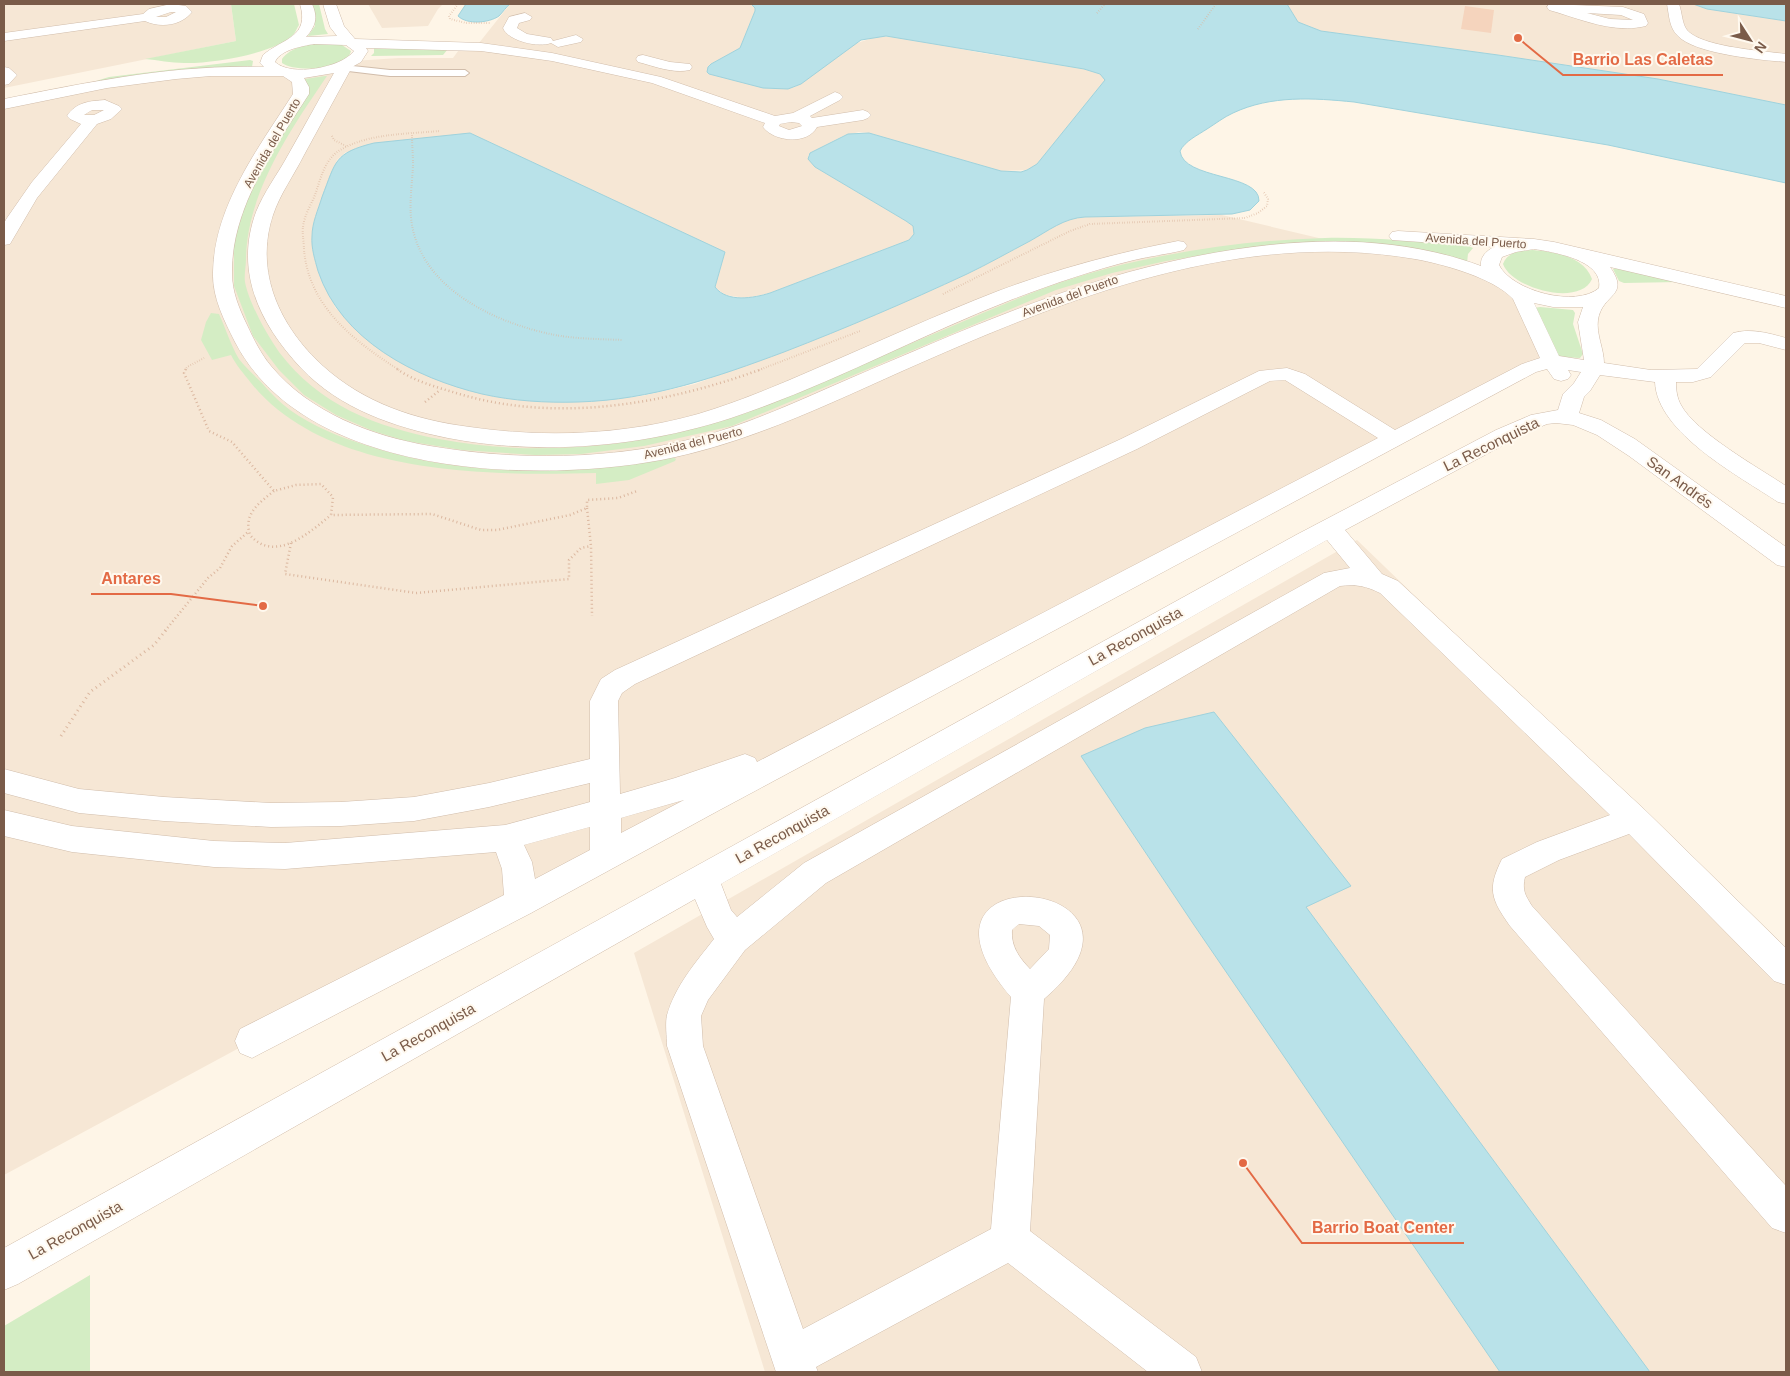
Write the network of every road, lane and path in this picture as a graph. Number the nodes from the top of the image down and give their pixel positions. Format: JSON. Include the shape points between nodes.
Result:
{"nodes":[{"id":1,"x":306,"y":4,"type":"edge"},
{"id":2,"x":330,"y":4,"type":"edge"},
{"id":3,"x":458,"y":4,"type":"edge"},
{"id":4,"x":1105,"y":4,"type":"edge"},
{"id":5,"x":1216,"y":4,"type":"edge"},
{"id":6,"x":1674,"y":4,"type":"edge"},
{"id":7,"x":1540,"y":5,"type":"edge"},
{"id":8,"x":1554,"y":7,"type":"junction"},
{"id":9,"x":1097,"y":13,"type":"dead end"},
{"id":10,"x":525,"y":17,"type":"dead end"},
{"id":11,"x":147,"y":18,"type":"dead end"},
{"id":12,"x":497,"y":21,"type":"dead end"},
{"id":13,"x":1198,"y":29,"type":"dead end"},
{"id":14,"x":515,"y":35,"type":"junction"},
{"id":15,"x":4,"y":36,"type":"edge"},
{"id":16,"x":533,"y":39,"type":"junction"},
{"id":17,"x":352,"y":42,"type":"junction"},
{"id":18,"x":579,"y":43,"type":"dead end"},
{"id":19,"x":496,"y":48,"type":"junction"},
{"id":20,"x":282,"y":49,"type":"junction"},
{"id":21,"x":626,"y":55,"type":"dead end"},
{"id":22,"x":1786,"y":58,"type":"edge"},
{"id":23,"x":478,"y":59,"type":"junction"},
{"id":24,"x":347,"y":65,"type":"junction"},
{"id":25,"x":600,"y":67,"type":"junction"},
{"id":26,"x":685,"y":67,"type":"dead end"},
{"id":27,"x":4,"y":71,"type":"edge"},
{"id":28,"x":285,"y":72,"type":"junction"},
{"id":29,"x":465,"y":72,"type":"dead end"},
{"id":30,"x":4,"y":81,"type":"edge"},
{"id":31,"x":91,"y":82,"type":"junction"},
{"id":32,"x":4,"y":96,"type":"edge"},
{"id":33,"x":836,"y":97,"type":"dead end"},
{"id":34,"x":4,"y":104,"type":"edge"},
{"id":35,"x":863,"y":115,"type":"dead end"},
{"id":36,"x":91,"y":119,"type":"dead end"},
{"id":37,"x":803,"y":120,"type":"junction"},
{"id":38,"x":440,"y":131,"type":"dead end"},
{"id":39,"x":412,"y":134,"type":"junction"},
{"id":40,"x":1263,"y":191,"type":"dead end"},
{"id":41,"x":6,"y":230,"type":"edge"},
{"id":42,"x":1534,"y":244,"type":"junction"},
{"id":43,"x":1575,"y":253,"type":"junction"},
{"id":44,"x":1509,"y":286,"type":"junction"},
{"id":45,"x":1751,"y":293,"type":"junction"},
{"id":46,"x":943,"y":294,"type":"dead end"},
{"id":47,"x":1603,"y":294,"type":"junction"},
{"id":48,"x":1786,"y":302,"type":"edge"},
{"id":49,"x":861,"y":330,"type":"dead end"},
{"id":50,"x":623,"y":340,"type":"dead end"},
{"id":51,"x":1786,"y":344,"type":"edge"},
{"id":52,"x":204,"y":358,"type":"dead end"},
{"id":53,"x":1552,"y":361,"type":"junction"},
{"id":54,"x":1594,"y":366,"type":"junction"},
{"id":55,"x":1664,"y":377,"type":"junction"},
{"id":56,"x":440,"y":390,"type":"junction"},
{"id":57,"x":420,"y":405,"type":"dead end"},
{"id":58,"x":1570,"y":405,"type":"junction"},
{"id":59,"x":1394,"y":439,"type":"junction"},
{"id":60,"x":274,"y":491,"type":"junction"},
{"id":61,"x":637,"y":491,"type":"dead end"},
{"id":62,"x":1786,"y":497,"type":"edge"},
{"id":63,"x":588,"y":508,"type":"junction"},
{"id":64,"x":331,"y":515,"type":"junction"},
{"id":65,"x":1330,"y":528,"type":"junction"},
{"id":66,"x":248,"y":532,"type":"junction"},
{"id":67,"x":291,"y":543,"type":"junction"},
{"id":68,"x":591,"y":546,"type":"junction"},
{"id":69,"x":1786,"y":559,"type":"edge"},
{"id":70,"x":1372,"y":577,"type":"junction"},
{"id":71,"x":592,"y":616,"type":"dead end"},
{"id":72,"x":61,"y":736,"type":"dead end"},
{"id":73,"x":832,"y":736,"type":"junction"},
{"id":74,"x":604,"y":768,"type":"junction"},
{"id":75,"x":4,"y":781,"type":"edge"},
{"id":76,"x":606,"y":811,"type":"junction"},
{"id":77,"x":1634,"y":819,"type":"junction"},
{"id":78,"x":4,"y":823,"type":"edge"},
{"id":79,"x":505,"y":838,"type":"junction"},
{"id":80,"x":606,"y":857,"type":"junction"},
{"id":81,"x":703,"y":878,"type":"junction"},
{"id":82,"x":520,"y":903,"type":"junction"},
{"id":83,"x":733,"y":940,"type":"junction"},
{"id":84,"x":1786,"y":970,"type":"edge"},
{"id":85,"x":1028,"y":992,"type":"dead end"},
{"id":86,"x":252,"y":1041,"type":"dead end"},
{"id":87,"x":1786,"y":1214,"type":"edge"},
{"id":88,"x":1010,"y":1240,"type":"junction"},
{"id":89,"x":4,"y":1270,"type":"edge"},
{"id":90,"x":794,"y":1365,"type":"edge"},
{"id":91,"x":1181,"y":1372,"type":"edge"}],
"edges":[{"from":1,"to":20,"type":"street","via":[[310,18],[307,30]]},
{"from":2,"to":17,"type":"street","via":[[337,27]]},
{"from":3,"to":12,"type":"path","via":[[450,19],[473,24]]},
{"from":4,"to":9,"type":"path"},
{"from":5,"to":13,"type":"path"},
{"from":6,"to":22,"type":"street","via":[[1680,32],[1693,41]]},
{"from":7,"to":8,"type":"street"},
{"from":8,"to":8,"type":"street","via":[[1614,24],[1641,23],[1639,17],[1623,11]]},
{"from":10,"to":14,"type":"street","via":[[511,24],[510,31]]},
{"from":11,"to":15,"type":"street"},
{"from":14,"to":16,"type":"street"},
{"from":14,"to":19,"type":"street"},
{"from":16,"to":18,"type":"street"},
{"from":16,"to":19,"type":"street"},
{"from":17,"to":19,"type":"street"},
{"from":17,"to":20,"type":"street","via":[[320,40]]},
{"from":17,"to":24,"type":"street","via":[[361,51]]},
{"from":19,"to":23,"type":"street"},
{"from":19,"to":25,"type":"street"},
{"from":20,"to":28,"type":"street","via":[[268,61],[269,65]]},
{"from":20,"to":31,"type":"street","via":[[251,57]]},
{"from":21,"to":26,"type":"street"},
{"from":23,"to":24,"type":"street","via":[[422,58]]},
{"from":23,"to":25,"type":"street"},
{"from":24,"to":28,"type":"street","via":[[318,72]]},
{"from":24,"to":29,"type":"lane","via":[[390,73]]},
{"from":24,"to":42,"type":"street","name":"Avenida del Puerto","via":[[264,212],[255,253],[256,271],[265,300],[286,339],[319,374],[354,399],[400,420],[481,436],[558,440],[599,438],[706,419],[780,392],[1026,287],[1074,270],[1165,248],[1327,232]]},
{"from":25,"to":37,"type":"street","via":[[687,90],[774,121],[773,130],[788,134],[806,131],[809,128]]},
{"from":27,"to":30,"type":"street","via":[[10,75]]},
{"from":28,"to":31,"type":"street","via":[[227,72]]},
{"from":28,"to":44,"type":"street","name":"Avenida del Puerto","via":[[297,78],[302,85],[300,94],[250,178],[227,233],[223,269],[225,298],[260,367],[298,404],[351,432],[431,454],[509,462],[596,461],[634,458],[714,440],[742,432],[1059,298],[1126,277],[1216,258],[1331,248],[1384,250],[1453,262]]},
{"from":31,"to":32,"type":"street"},
{"from":31,"to":34,"type":"street"},
{"from":33,"to":37,"type":"street"},
{"from":35,"to":37,"type":"street"},
{"from":36,"to":41,"type":"street"},
{"from":38,"to":39,"type":"path"},
{"from":39,"to":50,"type":"path","via":[[413,225],[416,240],[439,277],[482,310],[514,324],[557,335]]},
{"from":39,"to":56,"type":"path","via":[[362,141],[346,146],[328,159],[303,226],[304,249],[307,275],[316,296],[346,331],[380,361]]},
{"from":40,"to":46,"type":"path","via":[[1268,199],[1266,206],[1245,218],[1090,224]]},
{"from":42,"to":43,"type":"street"},
{"from":42,"to":44,"type":"street","via":[[1506,247],[1490,258],[1494,274]]},
{"from":43,"to":45,"type":"street"},
{"from":43,"to":47,"type":"street","via":[[1597,264],[1606,273],[1608,290]]},
{"from":44,"to":47,"type":"street","via":[[1562,302],[1590,300]]},
{"from":44,"to":53,"type":"street","via":[[1532,316]]},
{"from":45,"to":47,"type":"street","via":[[1704,286],[1651,284]]},
{"from":45,"to":48,"type":"street"},
{"from":47,"to":54,"type":"street","via":[[1593,305],[1588,322]]},
{"from":49,"to":56,"type":"path","via":[[714,384],[631,404],[563,408],[508,405]]},
{"from":51,"to":55,"type":"street","via":[[1759,337],[1740,338],[1704,373]]},
{"from":52,"to":60,"type":"path","via":[[187,367],[184,373],[209,431],[232,442]]},
{"from":53,"to":54,"type":"street"},
{"from":53,"to":58,"type":"street","via":[[1570,385]]},
{"from":53,"to":59,"type":"street","via":[[1516,374]]},
{"from":54,"to":55,"type":"street"},
{"from":54,"to":58,"type":"street"},
{"from":55,"to":62,"type":"street","via":[[1666,395],[1684,424]]},
{"from":56,"to":57,"type":"path"},
{"from":58,"to":65,"type":"street","name":"La Reconquista","via":[[1504,435]]},
{"from":58,"to":69,"type":"street","name":"San Andrés","via":[[1596,427],[1638,451]]},
{"from":59,"to":73,"type":"street"},
{"from":59,"to":74,"type":"street","via":[[1298,378],[1287,374],[1266,376],[1120,448],[625,677],[611,686],[604,701]]},
{"from":60,"to":64,"type":"path","via":[[296,485],[321,484],[332,492],[335,502]]},
{"from":60,"to":66,"type":"path","via":[[257,505],[248,519]]},
{"from":61,"to":63,"type":"path","via":[[618,498],[587,500]]},
{"from":63,"to":64,"type":"path","via":[[570,515],[497,530],[481,530],[432,514]]},
{"from":63,"to":68,"type":"path"},
{"from":64,"to":67,"type":"path"},
{"from":65,"to":70,"type":"street"},
{"from":65,"to":81,"type":"street","name":"La Reconquista"},
{"from":66,"to":67,"type":"path","via":[[264,546]]},
{"from":66,"to":72,"type":"path","via":[[232,546],[220,568],[208,578],[154,645],[90,692]]},
{"from":67,"to":68,"type":"path","via":[[285,574],[416,593],[569,579],[569,560],[575,552]]},
{"from":68,"to":71,"type":"path"},
{"from":70,"to":77,"type":"street","via":[[1390,587]]},
{"from":70,"to":83,"type":"street","via":[[1355,574],[1333,579],[815,873]]},
{"from":73,"to":76,"type":"street"},
{"from":73,"to":80,"type":"street"},
{"from":74,"to":75,"type":"street","via":[[414,809],[341,814],[271,815],[98,803]]},
{"from":74,"to":76,"type":"street"},
{"from":76,"to":79,"type":"street"},
{"from":76,"to":80,"type":"street"},
{"from":77,"to":84,"type":"street"},
{"from":77,"to":87,"type":"street","via":[[1548,851],[1513,868],[1506,884],[1508,897],[1521,916]]},
{"from":78,"to":79,"type":"street","via":[[72,839],[214,854],[362,852]]},
{"from":79,"to":82,"type":"street","via":[[521,877]]},
{"from":80,"to":82,"type":"street"},
{"from":81,"to":83,"type":"street","via":[[718,917]]},
{"from":81,"to":89,"type":"street","name":"La Reconquista"},
{"from":82,"to":86,"type":"street"},
{"from":83,"to":90,"type":"street","via":[[695,990],[684,1016],[684,1046]]},
{"from":85,"to":88,"type":"street"},
{"from":88,"to":90,"type":"street"},
{"from":88,"to":91,"type":"street"}]}
